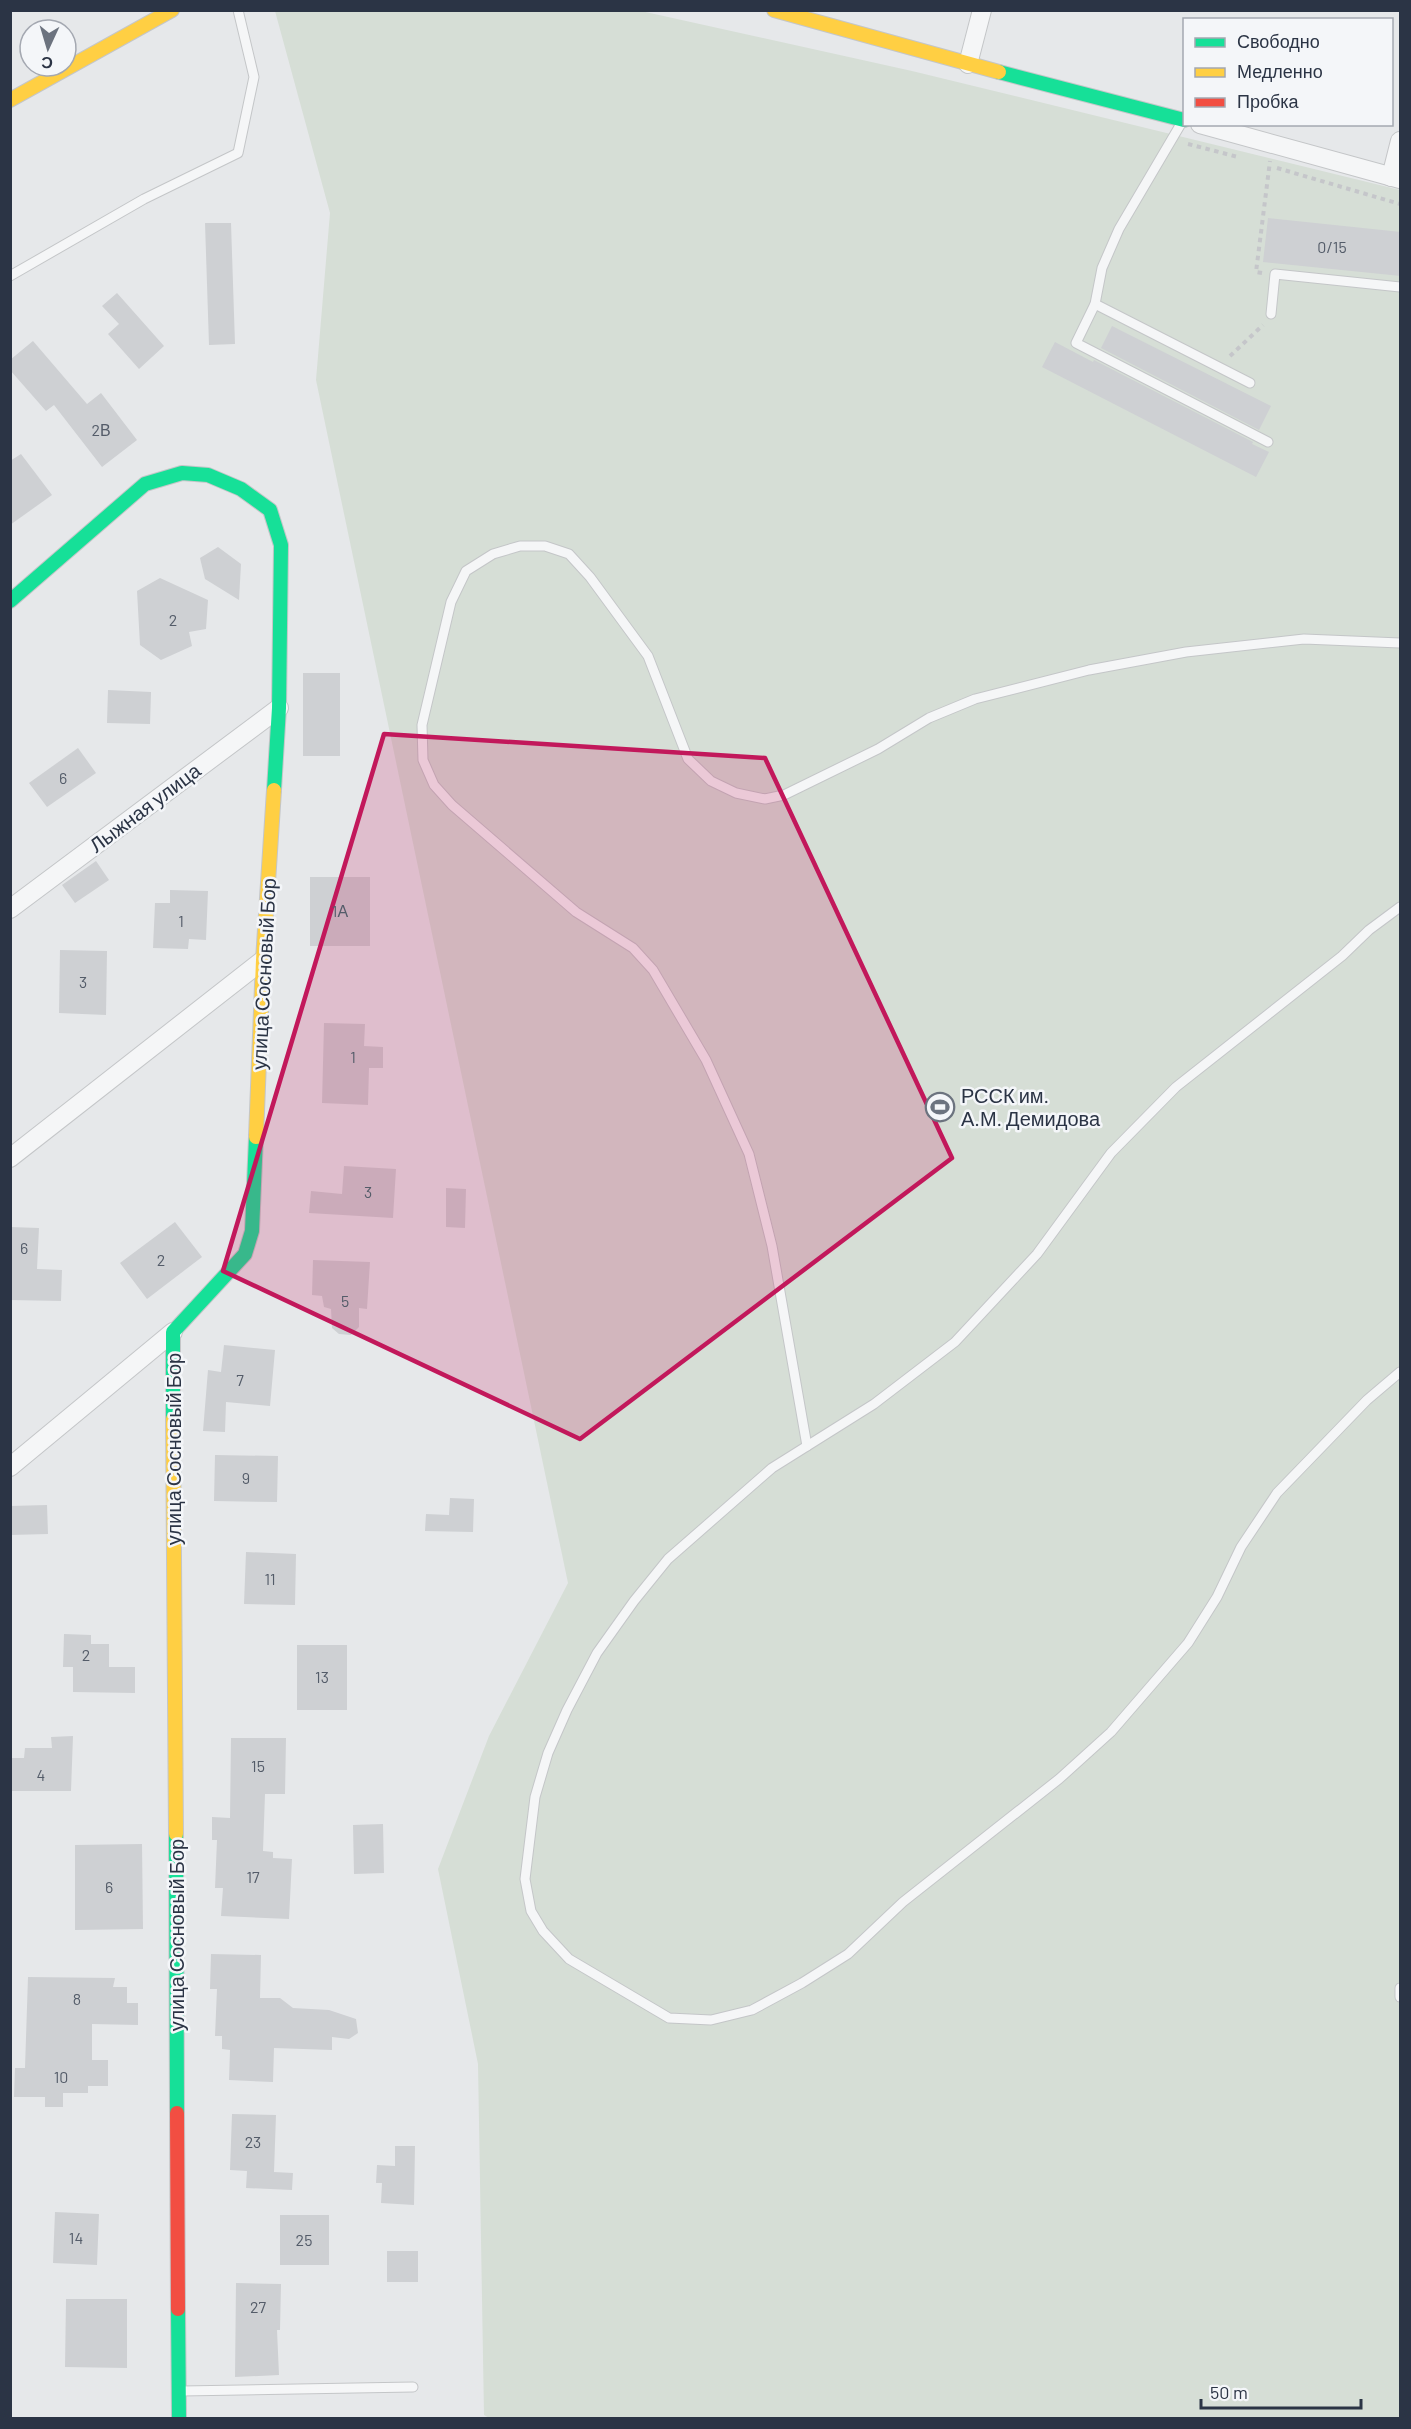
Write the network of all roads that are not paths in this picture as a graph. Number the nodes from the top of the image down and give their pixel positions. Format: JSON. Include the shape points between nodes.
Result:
{"nodes":[{"id":1,"x":172,"y":10,"type":"edge"},
{"id":2,"x":238,"y":10,"type":"edge"},
{"id":3,"x":774,"y":10,"type":"edge"},
{"id":4,"x":982,"y":10,"type":"edge"},
{"id":5,"x":968,"y":64,"type":"junction"},
{"id":6,"x":10,"y":100,"type":"edge"},
{"id":7,"x":1183,"y":120,"type":"edge"},
{"id":8,"x":1185,"y":126,"type":"edge"},
{"id":9,"x":1204,"y":126,"type":"edge"},
{"id":10,"x":1401,"y":141,"type":"edge"},
{"id":11,"x":1396,"y":178,"type":"edge"},
{"id":12,"x":10,"y":276,"type":"edge"},
{"id":13,"x":1401,"y":287,"type":"edge"},
{"id":14,"x":1095,"y":304,"type":"junction"},
{"id":15,"x":1271,"y":314,"type":"road end"},
{"id":16,"x":1250,"y":384,"type":"dead end"},
{"id":17,"x":1268,"y":442,"type":"dead end"},
{"id":18,"x":10,"y":601,"type":"edge"},
{"id":19,"x":1401,"y":643,"type":"edge"},
{"id":20,"x":279,"y":708,"type":"junction"},
{"id":21,"x":1401,"y":907,"type":"edge"},
{"id":22,"x":10,"y":909,"type":"edge"},
{"id":23,"x":263,"y":960,"type":"junction"},
{"id":24,"x":10,"y":1158,"type":"edge"},
{"id":25,"x":173,"y":1332,"type":"junction"},
{"id":26,"x":1401,"y":1372,"type":"edge"},
{"id":27,"x":807,"y":1446,"type":"junction"},
{"id":28,"x":10,"y":1467,"type":"edge"},
{"id":29,"x":1401,"y":1988,"type":"edge"},
{"id":30,"x":1401,"y":1997,"type":"edge"},
{"id":31,"x":412,"y":2387,"type":"dead end"},
{"id":32,"x":179,"y":2391,"type":"junction"},
{"id":33,"x":179,"y":2418,"type":"edge"}],
"edges":[{"from":1,"to":6,"type":"street"},
{"from":2,"to":12,"type":"lane","via":[[254,76],[238,153],[144,199]]},
{"from":3,"to":5,"type":"street"},
{"from":4,"to":5,"type":"street"},
{"from":5,"to":7,"type":"street"},
{"from":8,"to":14,"type":"lane","via":[[1172,139],[1119,229],[1102,268]]},
{"from":9,"to":11,"type":"street"},
{"from":10,"to":11,"type":"street"},
{"from":13,"to":15,"type":"lane","via":[[1275,274]]},
{"from":14,"to":16,"type":"lane"},
{"from":14,"to":17,"type":"lane","via":[[1076,343]]},
{"from":18,"to":20,"type":"street","name":"улица Сосновый Бор","via":[[145,484],[182,473],[208,474],[241,489],[270,510],[281,545]]},
{"from":19,"to":27,"type":"lane","via":[[1304,639],[1186,652],[1089,670],[975,699],[929,718],[878,749],[784,795],[765,799],[736,793],[711,781],[688,759],[648,656],[569,554],[545,546],[520,546],[493,554],[466,571],[452,602],[422,725],[423,760],[434,785],[452,805],[576,912],[633,948],[653,970],[706,1060],[749,1155],[772,1246]]},
{"from":20,"to":22,"type":"street","name":"Лыжная улица"},
{"from":20,"to":23,"type":"street","name":"улица Сосновый Бор"},
{"from":21,"to":27,"type":"lane","via":[[1176,1087],[1111,1153],[1037,1254],[955,1342],[874,1404]]},
{"from":23,"to":24,"type":"street"},
{"from":23,"to":25,"type":"street","name":"улица Сосновый Бор","via":[[252,1231],[245,1254]]},
{"from":25,"to":28,"type":"street"},
{"from":25,"to":32,"type":"street","name":"улица Сосновый Бор"},
{"from":26,"to":27,"type":"lane","via":[[1367,1400],[1277,1493],[1241,1546],[1217,1597],[1188,1643],[1111,1732],[1059,1779],[903,1902],[848,1954],[802,1983],[752,2010],[711,2020],[669,2018],[569,1959],[543,1931],[531,1911],[525,1879],[535,1797],[567,1710],[597,1653],[634,1601],[668,1559],[712,1518],[772,1468]]},
{"from":29,"to":30,"type":"lane"},
{"from":31,"to":32,"type":"lane"},
{"from":32,"to":33,"type":"street","name":"улица Сосновый Бор"}]}
